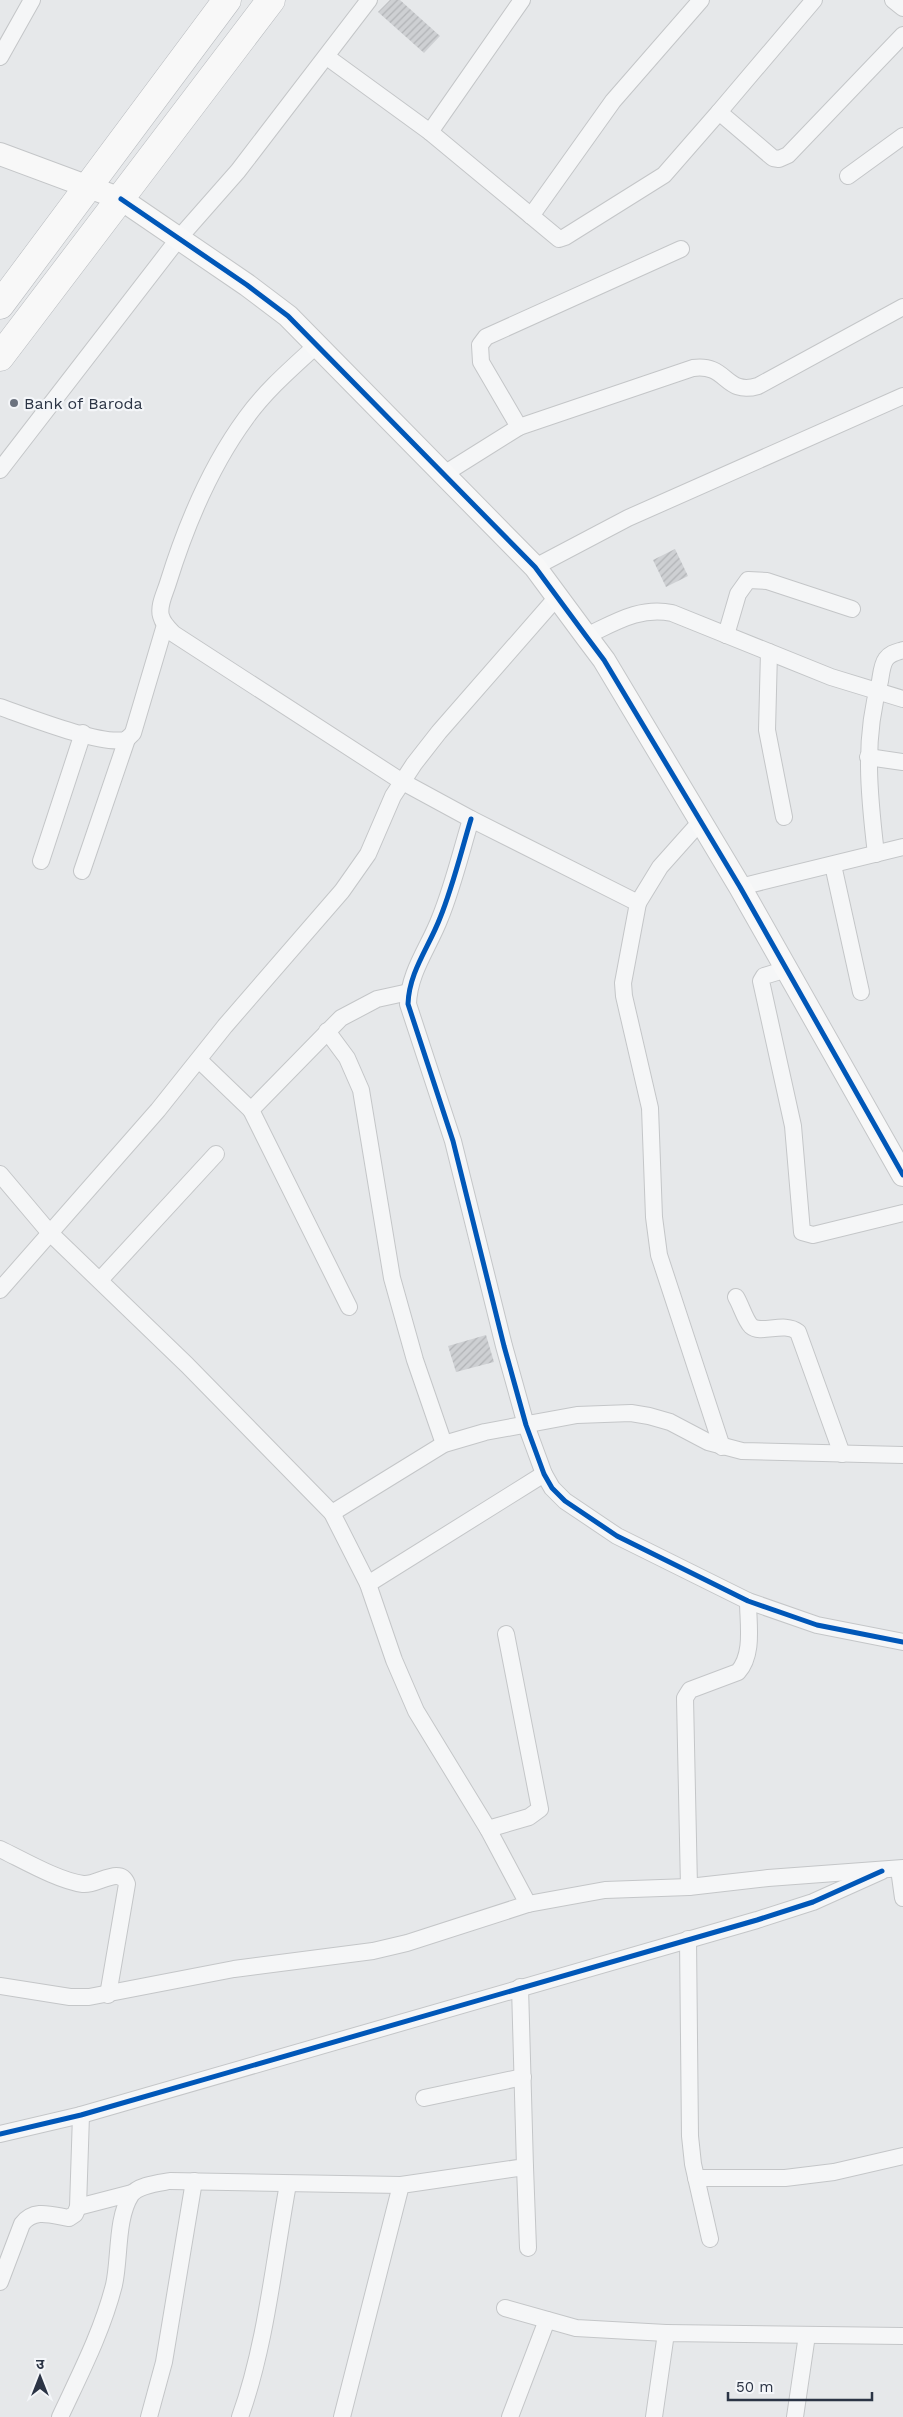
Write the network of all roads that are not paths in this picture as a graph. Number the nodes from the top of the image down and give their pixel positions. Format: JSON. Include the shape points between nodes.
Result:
{"nodes":[{"id":1,"x":32,"y":0,"type":"edge"},
{"id":2,"x":227,"y":0,"type":"edge"},
{"id":3,"x":271,"y":0,"type":"edge"},
{"id":4,"x":369,"y":0,"type":"edge"},
{"id":5,"x":522,"y":0,"type":"edge"},
{"id":6,"x":702,"y":0,"type":"edge"},
{"id":7,"x":814,"y":0,"type":"edge"},
{"id":8,"x":893,"y":0,"type":"edge"},
{"id":9,"x":903,"y":8,"type":"edge"},
{"id":10,"x":903,"y":35,"type":"edge"},
{"id":11,"x":0,"y":57,"type":"edge"},
{"id":12,"x":327,"y":57,"type":"junction"},
{"id":13,"x":720,"y":112,"type":"junction"},
{"id":14,"x":430,"y":132,"type":"junction"},
{"id":15,"x":903,"y":136,"type":"edge"},
{"id":16,"x":0,"y":154,"type":"edge"},
{"id":17,"x":848,"y":176,"type":"dead end"},
{"id":18,"x":88,"y":185,"type":"junction"},
{"id":19,"x":121,"y":199,"type":"junction"},
{"id":20,"x":531,"y":216,"type":"junction"},
{"id":21,"x":179,"y":238,"type":"junction"},
{"id":22,"x":681,"y":249,"type":"dead end"},
{"id":23,"x":0,"y":305,"type":"edge"},
{"id":24,"x":903,"y":307,"type":"edge"},
{"id":25,"x":318,"y":344,"type":"junction"},
{"id":26,"x":0,"y":357,"type":"edge"},
{"id":27,"x":903,"y":396,"type":"edge"},
{"id":28,"x":519,"y":427,"type":"junction"},
{"id":29,"x":0,"y":470,"type":"edge"},
{"id":30,"x":444,"y":474,"type":"junction"},
{"id":31,"x":535,"y":567,"type":"junction"},
{"id":32,"x":557,"y":597,"type":"junction"},
{"id":33,"x":852,"y":609,"type":"dead end"},
{"id":34,"x":165,"y":625,"type":"junction"},
{"id":35,"x":726,"y":635,"type":"junction"},
{"id":36,"x":586,"y":636,"type":"junction"},
{"id":37,"x":903,"y":650,"type":"edge"},
{"id":38,"x":769,"y":652,"type":"junction"},
{"id":39,"x":877,"y":692,"type":"junction"},
{"id":40,"x":903,"y":699,"type":"edge"},
{"id":41,"x":0,"y":707,"type":"edge"},
{"id":42,"x":83,"y":733,"type":"junction"},
{"id":43,"x":127,"y":740,"type":"junction"},
{"id":44,"x":868,"y":757,"type":"junction"},
{"id":45,"x":903,"y":762,"type":"edge"},
{"id":46,"x":401,"y":781,"type":"junction"},
{"id":47,"x":784,"y":817,"type":"dead end"},
{"id":48,"x":471,"y":819,"type":"junction"},
{"id":49,"x":701,"y":821,"type":"junction"},
{"id":50,"x":903,"y":847,"type":"edge"},
{"id":51,"x":876,"y":854,"type":"junction"},
{"id":52,"x":42,"y":861,"type":"dead end"},
{"id":53,"x":833,"y":864,"type":"junction"},
{"id":54,"x":82,"y":871,"type":"dead end"},
{"id":55,"x":740,"y":887,"type":"junction"},
{"id":56,"x":638,"y":903,"type":"junction"},
{"id":57,"x":787,"y":969,"type":"junction"},
{"id":58,"x":408,"y":992,"type":"junction"},
{"id":59,"x":861,"y":992,"type":"dead end"},
{"id":60,"x":327,"y":1031,"type":"junction"},
{"id":61,"x":199,"y":1060,"type":"junction"},
{"id":62,"x":251,"y":1110,"type":"junction"},
{"id":63,"x":216,"y":1154,"type":"dead end"},
{"id":64,"x":900,"y":1164,"type":"edge"},
{"id":65,"x":0,"y":1174,"type":"edge"},
{"id":66,"x":903,"y":1213,"type":"edge"},
{"id":67,"x":49,"y":1232,"type":"junction"},
{"id":68,"x":100,"y":1280,"type":"junction"},
{"id":69,"x":0,"y":1290,"type":"edge"},
{"id":70,"x":736,"y":1297,"type":"dead end"},
{"id":71,"x":349,"y":1307,"type":"dead end"},
{"id":72,"x":526,"y":1425,"type":"junction"},
{"id":73,"x":444,"y":1444,"type":"junction"},
{"id":74,"x":722,"y":1447,"type":"junction"},
{"id":75,"x":842,"y":1454,"type":"junction"},
{"id":76,"x":903,"y":1455,"type":"edge"},
{"id":77,"x":544,"y":1474,"type":"junction"},
{"id":78,"x":332,"y":1513,"type":"junction"},
{"id":79,"x":368,"y":1584,"type":"junction"},
{"id":80,"x":748,"y":1602,"type":"junction"},
{"id":81,"x":506,"y":1634,"type":"dead end"},
{"id":82,"x":903,"y":1642,"type":"edge"},
{"id":83,"x":488,"y":1829,"type":"junction"},
{"id":84,"x":0,"y":1849,"type":"edge"},
{"id":85,"x":901,"y":1869,"type":"edge"},
{"id":86,"x":882,"y":1872,"type":"junction"},
{"id":87,"x":689,"y":1887,"type":"junction"},
{"id":88,"x":903,"y":1898,"type":"edge"},
{"id":89,"x":528,"y":1904,"type":"junction"},
{"id":90,"x":688,"y":1939,"type":"junction"},
{"id":91,"x":0,"y":1986,"type":"edge"},
{"id":92,"x":520,"y":1987,"type":"junction"},
{"id":93,"x":108,"y":1995,"type":"junction"},
{"id":94,"x":524,"y":2078,"type":"junction"},
{"id":95,"x":424,"y":2098,"type":"dead end"},
{"id":96,"x":81,"y":2114,"type":"junction"},
{"id":97,"x":0,"y":2134,"type":"edge"},
{"id":98,"x":903,"y":2156,"type":"edge"},
{"id":99,"x":525,"y":2167,"type":"junction"},
{"id":100,"x":696,"y":2178,"type":"junction"},
{"id":101,"x":194,"y":2181,"type":"junction"},
{"id":102,"x":288,"y":2184,"type":"junction"},
{"id":103,"x":401,"y":2185,"type":"junction"},
{"id":104,"x":132,"y":2193,"type":"junction"},
{"id":105,"x":78,"y":2207,"type":"junction"},
{"id":106,"x":710,"y":2239,"type":"dead end"},
{"id":107,"x":528,"y":2248,"type":"dead end"},
{"id":108,"x":0,"y":2282,"type":"edge"},
{"id":109,"x":505,"y":2308,"type":"dead end"},
{"id":110,"x":547,"y":2320,"type":"junction"},
{"id":111,"x":666,"y":2333,"type":"junction"},
{"id":112,"x":807,"y":2335,"type":"junction"},
{"id":113,"x":903,"y":2336,"type":"edge"},
{"id":114,"x":60,"y":2417,"type":"edge"},
{"id":115,"x":149,"y":2417,"type":"edge"},
{"id":116,"x":240,"y":2417,"type":"edge"},
{"id":117,"x":342,"y":2417,"type":"edge"},
{"id":118,"x":510,"y":2417,"type":"edge"},
{"id":119,"x":654,"y":2417,"type":"edge"},
{"id":120,"x":795,"y":2417,"type":"edge"}],
"edges":[{"from":1,"to":11,"type":"street"},
{"from":2,"to":18,"type":"highway"},
{"from":3,"to":19,"type":"highway"},
{"from":4,"to":12,"type":"street"},
{"from":5,"to":14,"type":"street"},
{"from":6,"to":20,"type":"street","via":[[613,101]]},
{"from":7,"to":13,"type":"street"},
{"from":8,"to":9,"type":"street"},
{"from":10,"to":13,"type":"street","via":[[788,155],[779,159],[768,154]]},
{"from":12,"to":14,"type":"street"},
{"from":12,"to":21,"type":"street","via":[[238,171]]},
{"from":13,"to":20,"type":"street","via":[[664,175],[565,237],[554,236]]},
{"from":14,"to":20,"type":"street"},
{"from":15,"to":17,"type":"street"},
{"from":16,"to":18,"type":"street"},
{"from":18,"to":19,"type":"street"},
{"from":18,"to":23,"type":"highway"},
{"from":19,"to":21,"type":"street"},
{"from":19,"to":26,"type":"highway"},
{"from":21,"to":25,"type":"street","via":[[288,316]]},
{"from":21,"to":29,"type":"street"},
{"from":22,"to":28,"type":"street","via":[[486,337],[480,345],[481,362]]},
{"from":24,"to":28,"type":"street","via":[[749,389],[732,385],[712,368],[693,368]]},
{"from":25,"to":30,"type":"street"},
{"from":25,"to":34,"type":"street","via":[[246,417],[209,480],[190,518],[160,609]]},
{"from":27,"to":31,"type":"street","via":[[628,518]]},
{"from":28,"to":30,"type":"street"},
{"from":30,"to":31,"type":"street"},
{"from":31,"to":32,"type":"street"},
{"from":32,"to":36,"type":"street"},
{"from":32,"to":46,"type":"street","via":[[439,732]]},
{"from":33,"to":35,"type":"street","via":[[767,581],[748,580],[738,594]]},
{"from":34,"to":43,"type":"street","via":[[133,733]]},
{"from":34,"to":46,"type":"street","via":[[174,634]]},
{"from":35,"to":36,"type":"street","via":[[657,610],[630,615]]},
{"from":35,"to":38,"type":"street"},
{"from":36,"to":49,"type":"street","via":[[604,660]]},
{"from":37,"to":39,"type":"street","via":[[886,659]]},
{"from":38,"to":39,"type":"street"},
{"from":38,"to":47,"type":"street","via":[[767,730]]},
{"from":39,"to":40,"type":"street"},
{"from":39,"to":44,"type":"street"},
{"from":41,"to":42,"type":"street"},
{"from":42,"to":43,"type":"street"},
{"from":42,"to":52,"type":"street"},
{"from":43,"to":54,"type":"street"},
{"from":44,"to":45,"type":"street"},
{"from":44,"to":51,"type":"street"},
{"from":46,"to":48,"type":"street"},
{"from":46,"to":61,"type":"street","via":[[358,871]]},
{"from":48,"to":56,"type":"street"},
{"from":48,"to":58,"type":"street","via":[[440,919],[414,972]]},
{"from":49,"to":55,"type":"street"},
{"from":49,"to":56,"type":"street","via":[[660,867]]},
{"from":50,"to":51,"type":"street"},
{"from":51,"to":53,"type":"street"},
{"from":53,"to":55,"type":"street"},
{"from":53,"to":59,"type":"street"},
{"from":55,"to":57,"type":"street"},
{"from":56,"to":74,"type":"street","via":[[623,982],[650,1108],[656,1235],[663,1272]]},
{"from":57,"to":64,"type":"street"},
{"from":57,"to":66,"type":"street","via":[[764,976],[761,981],[793,1126],[802,1232],[812,1235]]},
{"from":58,"to":60,"type":"street","via":[[364,1005],[341,1018]]},
{"from":58,"to":72,"type":"street","via":[[411,1016],[453,1141]]},
{"from":60,"to":62,"type":"street"},
{"from":60,"to":73,"type":"street","via":[[347,1058],[361,1090],[392,1278],[415,1360]]},
{"from":61,"to":62,"type":"street"},
{"from":61,"to":67,"type":"street"},
{"from":62,"to":71,"type":"street"},
{"from":63,"to":68,"type":"street"},
{"from":65,"to":67,"type":"street"},
{"from":67,"to":68,"type":"street"},
{"from":67,"to":69,"type":"street"},
{"from":68,"to":78,"type":"street"},
{"from":70,"to":75,"type":"street","via":[[754,1328],[788,1327],[798,1332]]},
{"from":72,"to":73,"type":"street"},
{"from":72,"to":74,"type":"street","via":[[577,1415],[631,1413],[670,1422]]},
{"from":72,"to":77,"type":"street"},
{"from":73,"to":78,"type":"street"},
{"from":74,"to":75,"type":"street"},
{"from":75,"to":76,"type":"street"},
{"from":77,"to":79,"type":"street"},
{"from":77,"to":80,"type":"street","via":[[564,1501],[617,1536]]},
{"from":78,"to":79,"type":"street"},
{"from":79,"to":83,"type":"street","via":[[394,1660],[416,1711]]},
{"from":80,"to":82,"type":"street","via":[[817,1624]]},
{"from":80,"to":87,"type":"street","via":[[748,1655],[744,1666],[738,1672],[690,1690],[685,1698]]},
{"from":81,"to":83,"type":"street","via":[[540,1809],[530,1817]]},
{"from":83,"to":89,"type":"street"},
{"from":84,"to":93,"type":"street","via":[[81,1884],[96,1883],[114,1876],[125,1879],[127,1884]]},
{"from":85,"to":86,"type":"street"},
{"from":85,"to":88,"type":"street"},
{"from":86,"to":87,"type":"street","via":[[768,1878]]},
{"from":86,"to":90,"type":"street","via":[[813,1902]]},
{"from":87,"to":89,"type":"street","via":[[605,1890]]},
{"from":89,"to":93,"type":"street","via":[[374,1951],[234,1969]]},
{"from":90,"to":92,"type":"street"},
{"from":90,"to":100,"type":"street","via":[[688,2111]]},
{"from":91,"to":93,"type":"street","via":[[70,1997]]},
{"from":92,"to":94,"type":"street"},
{"from":92,"to":96,"type":"street"},
{"from":94,"to":95,"type":"street"},
{"from":94,"to":99,"type":"street"},
{"from":96,"to":97,"type":"street"},
{"from":96,"to":105,"type":"street"},
{"from":98,"to":100,"type":"street","via":[[834,2172],[785,2178]]},
{"from":99,"to":103,"type":"street"},
{"from":99,"to":107,"type":"street"},
{"from":100,"to":106,"type":"street"},
{"from":101,"to":102,"type":"street"},
{"from":101,"to":104,"type":"street","via":[[170,2181]]},
{"from":101,"to":115,"type":"street","via":[[164,2362]]},
{"from":102,"to":103,"type":"street"},
{"from":102,"to":116,"type":"street","via":[[259,2348]]},
{"from":103,"to":117,"type":"street"},
{"from":104,"to":105,"type":"street"},
{"from":104,"to":114,"type":"street","via":[[125,2207],[114,2283],[106,2312]]},
{"from":105,"to":108,"type":"street","via":[[69,2218],[34,2213],[28,2216]]},
{"from":109,"to":110,"type":"street"},
{"from":110,"to":111,"type":"street","via":[[576,2328]]},
{"from":110,"to":118,"type":"street"},
{"from":111,"to":112,"type":"street"},
{"from":111,"to":119,"type":"street"},
{"from":112,"to":113,"type":"street"},
{"from":112,"to":120,"type":"street"}]}
